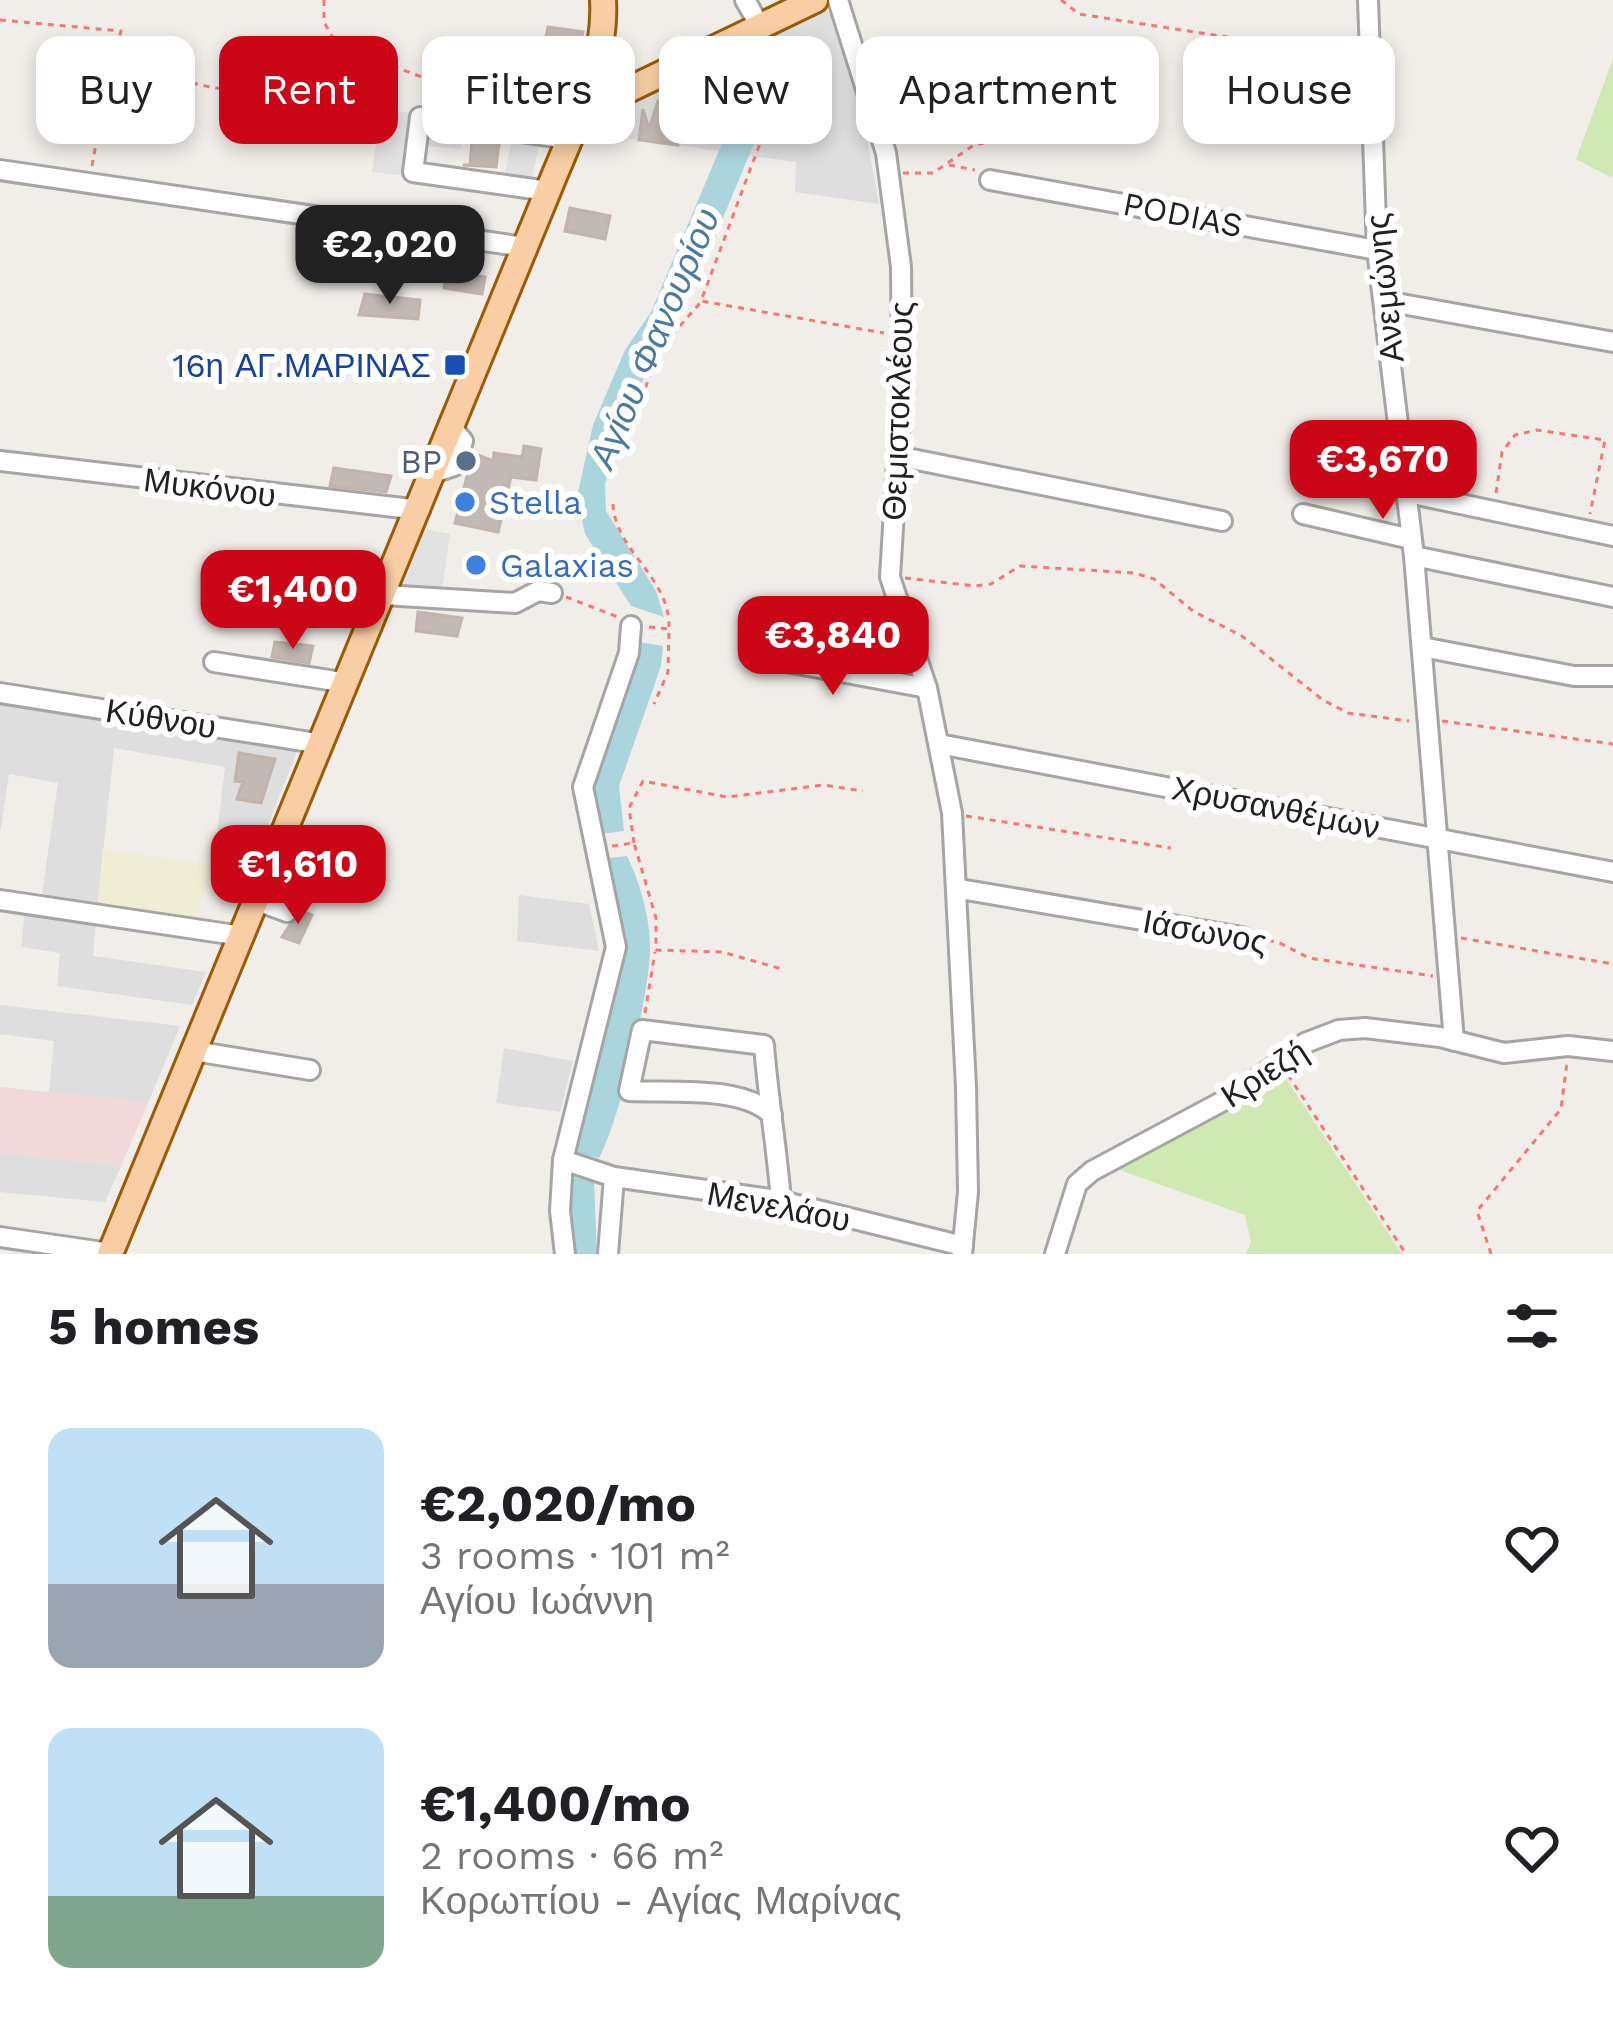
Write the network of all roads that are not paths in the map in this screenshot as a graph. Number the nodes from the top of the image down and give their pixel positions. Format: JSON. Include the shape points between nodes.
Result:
{"nodes":[{"id":1,"x":603,"y":0,"type":"edge"},
{"id":2,"x":746,"y":0,"type":"edge"},
{"id":3,"x":815,"y":0,"type":"edge"},
{"id":4,"x":838,"y":0,"type":"edge"},
{"id":5,"x":1367,"y":0,"type":"edge"},
{"id":6,"x":760,"y":26,"type":"junction"},
{"id":7,"x":601,"y":36,"type":"edge"},
{"id":8,"x":635,"y":93,"type":"edge"},
{"id":9,"x":422,"y":117,"type":"edge"},
{"id":10,"x":566,"y":144,"type":"edge"},
{"id":11,"x":0,"y":170,"type":"edge"},
{"id":12,"x":990,"y":180,"type":"dead end"},
{"id":13,"x":548,"y":191,"type":"junction"},
{"id":14,"x":525,"y":247,"type":"junction"},
{"id":15,"x":1377,"y":250,"type":"junction"},
{"id":16,"x":1385,"y":301,"type":"junction"},
{"id":17,"x":1613,"y":342,"type":"edge"},
{"id":18,"x":897,"y":456,"type":"junction"},
{"id":19,"x":0,"y":461,"type":"edge"},
{"id":20,"x":1408,"y":494,"type":"junction"},
{"id":21,"x":419,"y":510,"type":"junction"},
{"id":22,"x":1303,"y":514,"type":"dead end"},
{"id":23,"x":1222,"y":521,"type":"dead end"},
{"id":24,"x":1613,"y":536,"type":"edge"},
{"id":25,"x":1413,"y":548,"type":"junction"},
{"id":26,"x":552,"y":593,"type":"road end"},
{"id":27,"x":384,"y":595,"type":"junction"},
{"id":28,"x":1613,"y":597,"type":"edge"},
{"id":29,"x":631,"y":626,"type":"road end"},
{"id":30,"x":1422,"y":647,"type":"junction"},
{"id":31,"x":750,"y":655,"type":"dead end"},
{"id":32,"x":214,"y":662,"type":"dead end"},
{"id":33,"x":1613,"y":676,"type":"edge"},
{"id":34,"x":347,"y":683,"type":"junction"},
{"id":35,"x":926,"y":688,"type":"junction"},
{"id":36,"x":0,"y":692,"type":"edge"},
{"id":37,"x":322,"y":744,"type":"junction"},
{"id":38,"x":939,"y":744,"type":"junction"},
{"id":39,"x":1434,"y":838,"type":"junction"},
{"id":40,"x":1613,"y":872,"type":"edge"},
{"id":41,"x":960,"y":890,"type":"junction"},
{"id":42,"x":0,"y":900,"type":"edge"},
{"id":43,"x":257,"y":901,"type":"junction"},
{"id":44,"x":286,"y":912,"type":"dead end"},
{"id":45,"x":242,"y":935,"type":"junction"},
{"id":46,"x":1242,"y":937,"type":"road end"},
{"id":47,"x":1454,"y":1041,"type":"junction"},
{"id":48,"x":1613,"y":1051,"type":"edge"},
{"id":49,"x":194,"y":1052,"type":"junction"},
{"id":50,"x":310,"y":1070,"type":"dead end"},
{"id":51,"x":772,"y":1115,"type":"junction"},
{"id":52,"x":568,"y":1162,"type":"junction"},
{"id":53,"x":604,"y":1173,"type":"junction"},
{"id":54,"x":782,"y":1201,"type":"junction"},
{"id":55,"x":0,"y":1237,"type":"edge"},
{"id":56,"x":963,"y":1250,"type":"edge"},
{"id":57,"x":110,"y":1254,"type":"edge"},
{"id":58,"x":566,"y":1254,"type":"edge"},
{"id":59,"x":608,"y":1254,"type":"edge"},
{"id":60,"x":1054,"y":1254,"type":"edge"}],
"edges":[{"from":1,"to":7,"type":"main road"},
{"from":2,"to":6,"type":"street"},
{"from":3,"to":6,"type":"main road"},
{"from":4,"to":18,"type":"street","name":"Θεμιστοκλέους","via":[[890,172],[904,337]]},
{"from":5,"to":15,"type":"street","name":"Ανεμώνης"},
{"from":6,"to":8,"type":"main road"},
{"from":9,"to":13,"type":"street","via":[[412,172]]},
{"from":10,"to":13,"type":"main road"},
{"from":11,"to":14,"type":"street"},
{"from":12,"to":15,"type":"street","name":"PODIAS"},
{"from":13,"to":14,"type":"main road"},
{"from":14,"to":21,"type":"main road"},
{"from":15,"to":16,"type":"street","name":"Ανεμώνης"},
{"from":16,"to":17,"type":"street"},
{"from":16,"to":20,"type":"street","name":"Ανεμώνης"},
{"from":18,"to":23,"type":"street"},
{"from":18,"to":35,"type":"street","name":"Θεμιστοκλέους","via":[[890,577]]},
{"from":19,"to":21,"type":"street","name":"Μυκόνου"},
{"from":20,"to":24,"type":"street"},
{"from":20,"to":25,"type":"street","name":"Ανεμώνης"},
{"from":21,"to":27,"type":"main road"},
{"from":22,"to":25,"type":"street"},
{"from":25,"to":28,"type":"street"},
{"from":25,"to":30,"type":"street","name":"Ανεμώνης"},
{"from":26,"to":27,"type":"street","via":[[515,603]]},
{"from":27,"to":34,"type":"main road"},
{"from":29,"to":52,"type":"street","via":[[583,787],[616,946]]},
{"from":30,"to":33,"type":"street"},
{"from":30,"to":39,"type":"street","name":"Ανεμώνης"},
{"from":31,"to":35,"type":"street"},
{"from":32,"to":34,"type":"street"},
{"from":34,"to":37,"type":"main road"},
{"from":35,"to":38,"type":"street","name":"Θεμιστοκλέους"},
{"from":36,"to":37,"type":"street","name":"Κύθνου"},
{"from":37,"to":43,"type":"main road"},
{"from":38,"to":39,"type":"street","name":"Χρυσανθέμων"},
{"from":38,"to":41,"type":"street","name":"Θεμιστοκλέους"},
{"from":39,"to":40,"type":"street","name":"Χρυσανθέμων"},
{"from":39,"to":47,"type":"street","name":"Ανεμώνης"},
{"from":41,"to":46,"type":"street","name":"Ιάσωνος"},
{"from":41,"to":56,"type":"street","name":"Θεμιστοκλέους"},
{"from":42,"to":45,"type":"street"},
{"from":43,"to":44,"type":"street"},
{"from":43,"to":45,"type":"main road"},
{"from":45,"to":49,"type":"main road"},
{"from":47,"to":48,"type":"street","name":"Κριεζή","via":[[1504,1053]]},
{"from":47,"to":60,"type":"street","name":"Κριεζή","via":[[1365,1028],[1305,1042],[1238,1093],[1092,1171],[1077,1184]]},
{"from":49,"to":50,"type":"street"},
{"from":49,"to":57,"type":"main road"},
{"from":51,"to":51,"type":"street","via":[[760,1042],[643,1030],[629,1091],[734,1098]]},
{"from":51,"to":54,"type":"street"},
{"from":52,"to":53,"type":"street","name":"Μενελάου"},
{"from":52,"to":58,"type":"street","via":[[560,1211]]},
{"from":53,"to":54,"type":"street","name":"Μενελάου"},
{"from":53,"to":59,"type":"street"},
{"from":54,"to":56,"type":"street","name":"Μενελάου"},
{"from":55,"to":57,"type":"street"}]}
